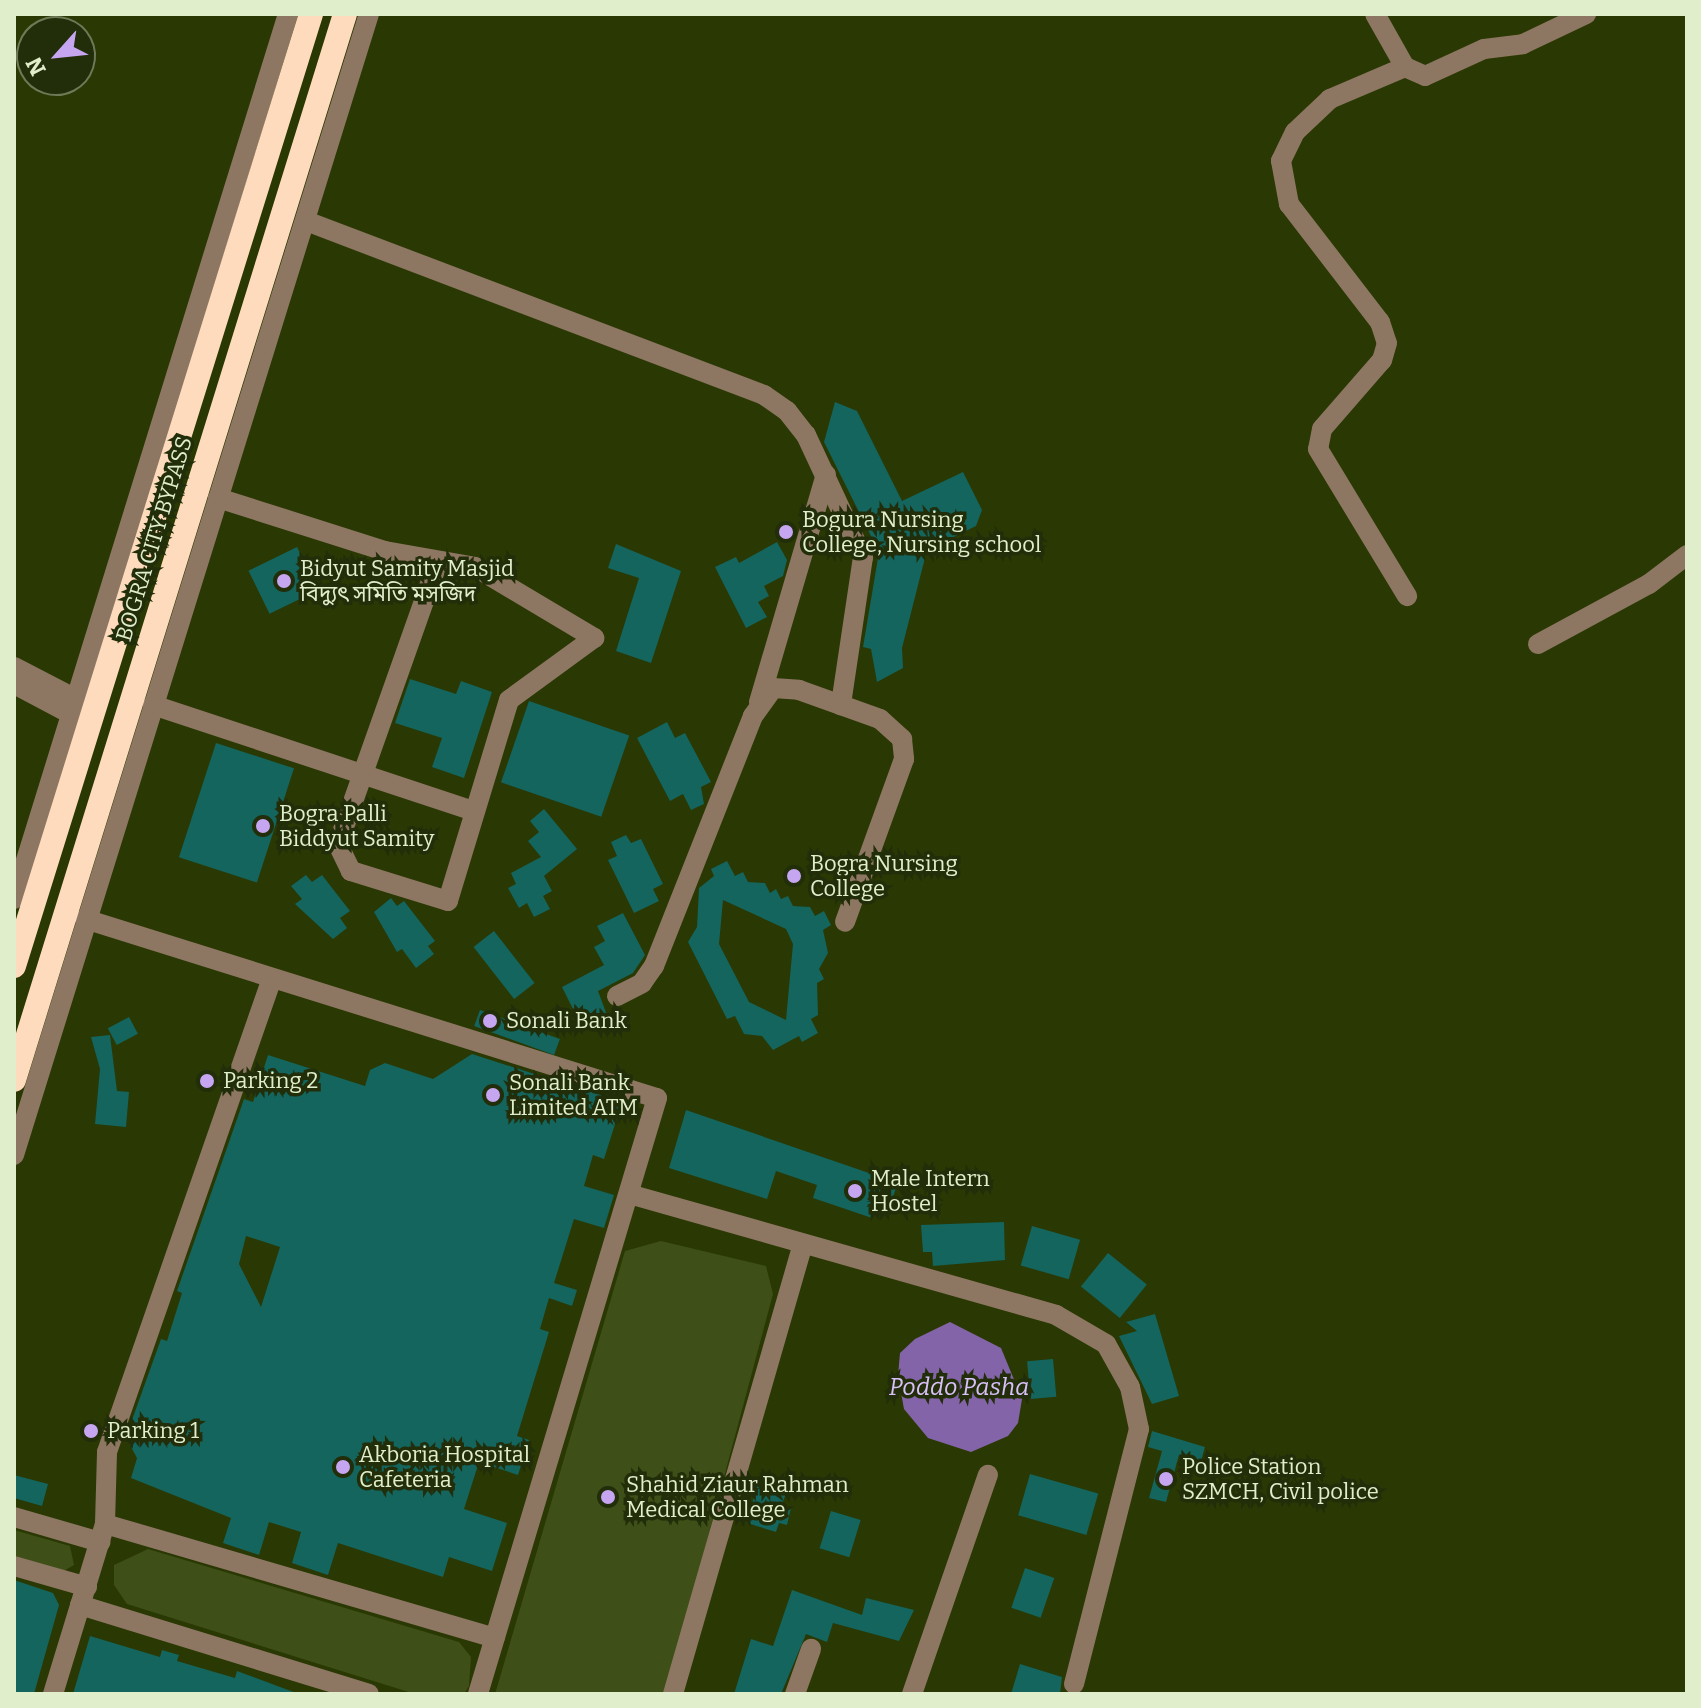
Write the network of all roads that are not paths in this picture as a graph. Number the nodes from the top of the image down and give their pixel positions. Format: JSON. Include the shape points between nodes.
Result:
{"nodes":[{"id":1,"x":288,"y":14,"type":"edge"},
{"id":2,"x":311,"y":14,"type":"edge"},
{"id":3,"x":345,"y":14,"type":"edge"},
{"id":4,"x":369,"y":14,"type":"edge"},
{"id":5,"x":1375,"y":14,"type":"edge"},
{"id":6,"x":1586,"y":14,"type":"edge"},
{"id":7,"x":1405,"y":67,"type":"junction"},
{"id":8,"x":306,"y":221,"type":"junction"},
{"id":9,"x":826,"y":475,"type":"junction"},
{"id":10,"x":218,"y":498,"type":"junction"},
{"id":11,"x":1687,"y":555,"type":"edge"},
{"id":12,"x":438,"y":561,"type":"junction"},
{"id":13,"x":1407,"y":596,"type":"dead end"},
{"id":14,"x":1538,"y":644,"type":"dead end"},
{"id":15,"x":14,"y":667,"type":"edge"},
{"id":16,"x":14,"y":684,"type":"edge"},
{"id":17,"x":759,"y":702,"type":"junction"},
{"id":18,"x":153,"y":705,"type":"junction"},
{"id":19,"x":841,"y":705,"type":"junction"},
{"id":20,"x":74,"y":707,"type":"junction"},
{"id":21,"x":359,"y":773,"type":"junction"},
{"id":22,"x":474,"y":811,"type":"junction"},
{"id":23,"x":18,"y":874,"type":"edge"},
{"id":24,"x":14,"y":899,"type":"edge"},
{"id":25,"x":85,"y":919,"type":"junction"},
{"id":26,"x":845,"y":922,"type":"dead end"},
{"id":27,"x":14,"y":966,"type":"edge"},
{"id":28,"x":271,"y":982,"type":"junction"},
{"id":29,"x":617,"y":996,"type":"dead end"},
{"id":30,"x":14,"y":1080,"type":"edge"},
{"id":31,"x":14,"y":1155,"type":"edge"},
{"id":32,"x":629,"y":1194,"type":"junction"},
{"id":33,"x":803,"y":1244,"type":"junction"},
{"id":34,"x":988,"y":1475,"type":"dead end"},
{"id":35,"x":14,"y":1517,"type":"edge"},
{"id":36,"x":102,"y":1533,"type":"junction"},
{"id":37,"x":14,"y":1566,"type":"edge"},
{"id":38,"x":84,"y":1596,"type":"junction"},
{"id":39,"x":495,"y":1638,"type":"junction"},
{"id":40,"x":811,"y":1649,"type":"dead end"},
{"id":41,"x":1074,"y":1684,"type":"dead end"},
{"id":42,"x":53,"y":1694,"type":"edge"},
{"id":43,"x":369,"y":1694,"type":"edge"},
{"id":44,"x":478,"y":1694,"type":"edge"},
{"id":45,"x":673,"y":1694,"type":"edge"},
{"id":46,"x":795,"y":1694,"type":"edge"},
{"id":47,"x":912,"y":1694,"type":"edge"}],
"edges":[{"from":1,"to":20,"type":"street"},
{"from":2,"to":27,"type":"highway","name":"BOGRA CITY BYPASS"},
{"from":3,"to":30,"type":"highway","name":"BOGRA CITY BYPASS"},
{"from":4,"to":8,"type":"street"},
{"from":5,"to":7,"type":"street"},
{"from":6,"to":7,"type":"street","via":[[1523,44],[1484,49],[1425,76]]},
{"from":7,"to":13,"type":"street","via":[[1330,99],[1295,132],[1281,161],[1289,204],[1380,322],[1387,343],[1382,360],[1322,429],[1318,449]]},
{"from":8,"to":9,"type":"street","via":[[764,395],[798,422]]},
{"from":8,"to":10,"type":"street"},
{"from":9,"to":17,"type":"street"},
{"from":9,"to":19,"type":"street","via":[[857,534],[864,566]]},
{"from":10,"to":12,"type":"street","via":[[385,551]]},
{"from":10,"to":18,"type":"street"},
{"from":11,"to":14,"type":"street","via":[[1649,584]]},
{"from":12,"to":21,"type":"street"},
{"from":12,"to":22,"type":"street","via":[[475,567],[594,638],[509,700]]},
{"from":15,"to":20,"type":"street"},
{"from":16,"to":20,"type":"street"},
{"from":17,"to":19,"type":"street","via":[[767,691],[784,686]]},
{"from":17,"to":29,"type":"street","via":[[654,966],[642,983]]},
{"from":18,"to":21,"type":"street"},
{"from":18,"to":25,"type":"street"},
{"from":19,"to":26,"type":"street","via":[[889,723],[905,749]]},
{"from":20,"to":23,"type":"street"},
{"from":21,"to":22,"type":"street"},
{"from":21,"to":22,"type":"street","via":[[337,832],[339,856],[351,871],[448,901]]},
{"from":23,"to":24,"type":"street"},
{"from":25,"to":28,"type":"street"},
{"from":25,"to":31,"type":"street"},
{"from":28,"to":32,"type":"street","via":[[657,1098]]},
{"from":28,"to":36,"type":"street","via":[[107,1452]]},
{"from":32,"to":33,"type":"street"},
{"from":32,"to":39,"type":"street"},
{"from":33,"to":41,"type":"street","via":[[1056,1315],[1095,1333],[1116,1358],[1139,1429]]},
{"from":33,"to":45,"type":"street"},
{"from":34,"to":47,"type":"street"},
{"from":35,"to":36,"type":"street"},
{"from":36,"to":38,"type":"street"},
{"from":36,"to":39,"type":"street"},
{"from":37,"to":38,"type":"street"},
{"from":38,"to":42,"type":"street"},
{"from":38,"to":43,"type":"street"},
{"from":39,"to":44,"type":"street"},
{"from":40,"to":46,"type":"street"}]}
